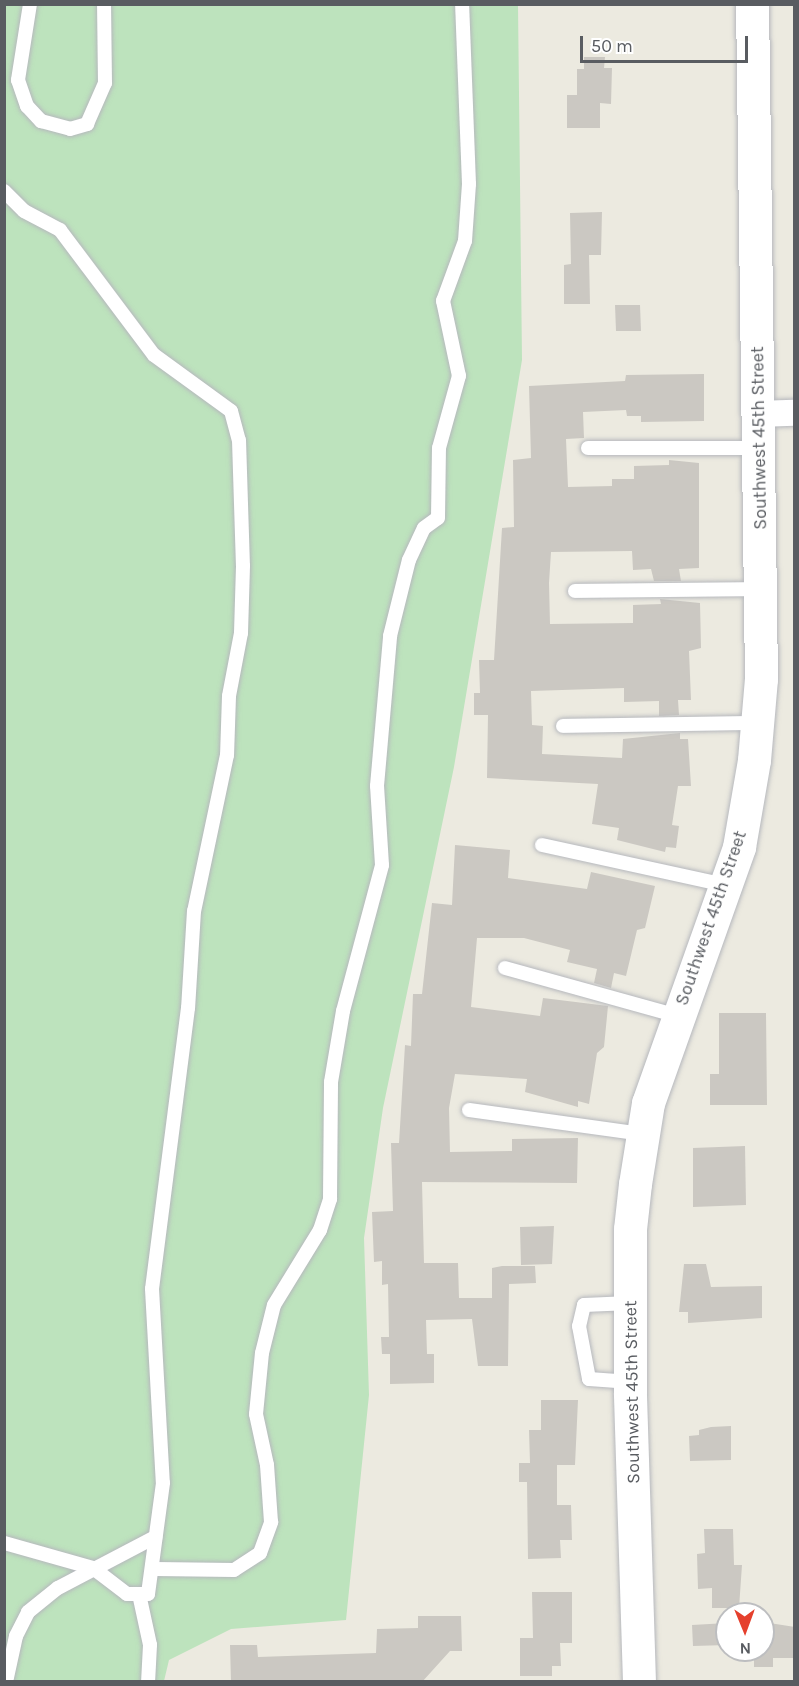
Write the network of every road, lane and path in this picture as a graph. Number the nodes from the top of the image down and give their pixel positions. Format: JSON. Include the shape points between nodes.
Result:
{"nodes":[{"id":1,"x":30,"y":4,"type":"edge"},
{"id":2,"x":104,"y":4,"type":"edge"},
{"id":3,"x":462,"y":4,"type":"edge"},
{"id":4,"x":752,"y":4,"type":"edge"},
{"id":5,"x":4,"y":191,"type":"edge"},
{"id":6,"x":795,"y":413,"type":"edge"},
{"id":7,"x":758,"y":414,"type":"junction"},
{"id":8,"x":588,"y":448,"type":"dead end"},
{"id":9,"x":759,"y":448,"type":"junction"},
{"id":10,"x":760,"y":589,"type":"junction"},
{"id":11,"x":575,"y":591,"type":"dead end"},
{"id":12,"x":758,"y":723,"type":"junction"},
{"id":13,"x":562,"y":726,"type":"dead end"},
{"id":14,"x":542,"y":845,"type":"dead end"},
{"id":15,"x":726,"y":885,"type":"junction"},
{"id":16,"x":505,"y":968,"type":"dead end"},
{"id":17,"x":678,"y":1016,"type":"junction"},
{"id":18,"x":470,"y":1110,"type":"dead end"},
{"id":19,"x":643,"y":1134,"type":"junction"},
{"id":20,"x":630,"y":1303,"type":"junction"},
{"id":21,"x":631,"y":1382,"type":"junction"},
{"id":22,"x":155,"y":1537,"type":"junction"},
{"id":23,"x":4,"y":1543,"type":"edge"},
{"id":24,"x":93,"y":1568,"type":"junction"},
{"id":25,"x":154,"y":1569,"type":"junction"},
{"id":26,"x":139,"y":1594,"type":"junction"},
{"id":27,"x":6,"y":1682,"type":"edge"},
{"id":28,"x":148,"y":1682,"type":"edge"},
{"id":29,"x":639,"y":1682,"type":"edge"}],
"edges":[{"from":1,"to":2,"type":"lane","via":[[18,80],[27,106],[42,121],[70,129],[87,124],[105,83]]},
{"from":3,"to":25,"type":"lane","via":[[469,184],[465,241],[443,301],[459,376],[440,448],[438,518],[424,528],[409,560],[390,636],[377,786],[382,866],[343,1011],[331,1082],[330,1199],[321,1230],[274,1305],[262,1353],[256,1414],[267,1465],[271,1522],[261,1553],[234,1570]]},
{"from":4,"to":7,"type":"street","name":"Southwest 45th Street"},
{"from":5,"to":22,"type":"lane","via":[[24,211],[60,230],[154,355],[231,411],[239,440],[242,633],[229,696],[225,765],[194,911],[187,1019],[152,1289],[163,1483]]},
{"from":6,"to":7,"type":"street"},
{"from":7,"to":9,"type":"street","name":"Southwest 45th Street"},
{"from":8,"to":9,"type":"lane"},
{"from":9,"to":10,"type":"street","name":"Southwest 45th Street"},
{"from":10,"to":11,"type":"lane"},
{"from":10,"to":12,"type":"street","name":"Southwest 45th Street"},
{"from":12,"to":13,"type":"lane"},
{"from":12,"to":15,"type":"street","name":"Southwest 45th Street","via":[[739,847]]},
{"from":14,"to":15,"type":"lane"},
{"from":15,"to":17,"type":"street","name":"Southwest 45th Street"},
{"from":16,"to":17,"type":"lane"},
{"from":17,"to":19,"type":"street","name":"Southwest 45th Street","via":[[648,1103]]},
{"from":18,"to":19,"type":"lane"},
{"from":19,"to":20,"type":"street","name":"Southwest 45th Street","via":[[630,1229]]},
{"from":20,"to":21,"type":"street","name":"Southwest 45th Street"},
{"from":20,"to":21,"type":"lane","via":[[584,1305],[579,1326],[589,1379]]},
{"from":21,"to":29,"type":"street","name":"Southwest 45th Street"},
{"from":22,"to":24,"type":"lane"},
{"from":22,"to":25,"type":"lane"},
{"from":23,"to":24,"type":"lane"},
{"from":24,"to":26,"type":"lane","via":[[127,1594]]},
{"from":24,"to":27,"type":"lane","via":[[28,1612],[16,1636]]},
{"from":25,"to":26,"type":"lane","via":[[148,1594]]},
{"from":26,"to":28,"type":"lane","via":[[150,1645]]}]}
